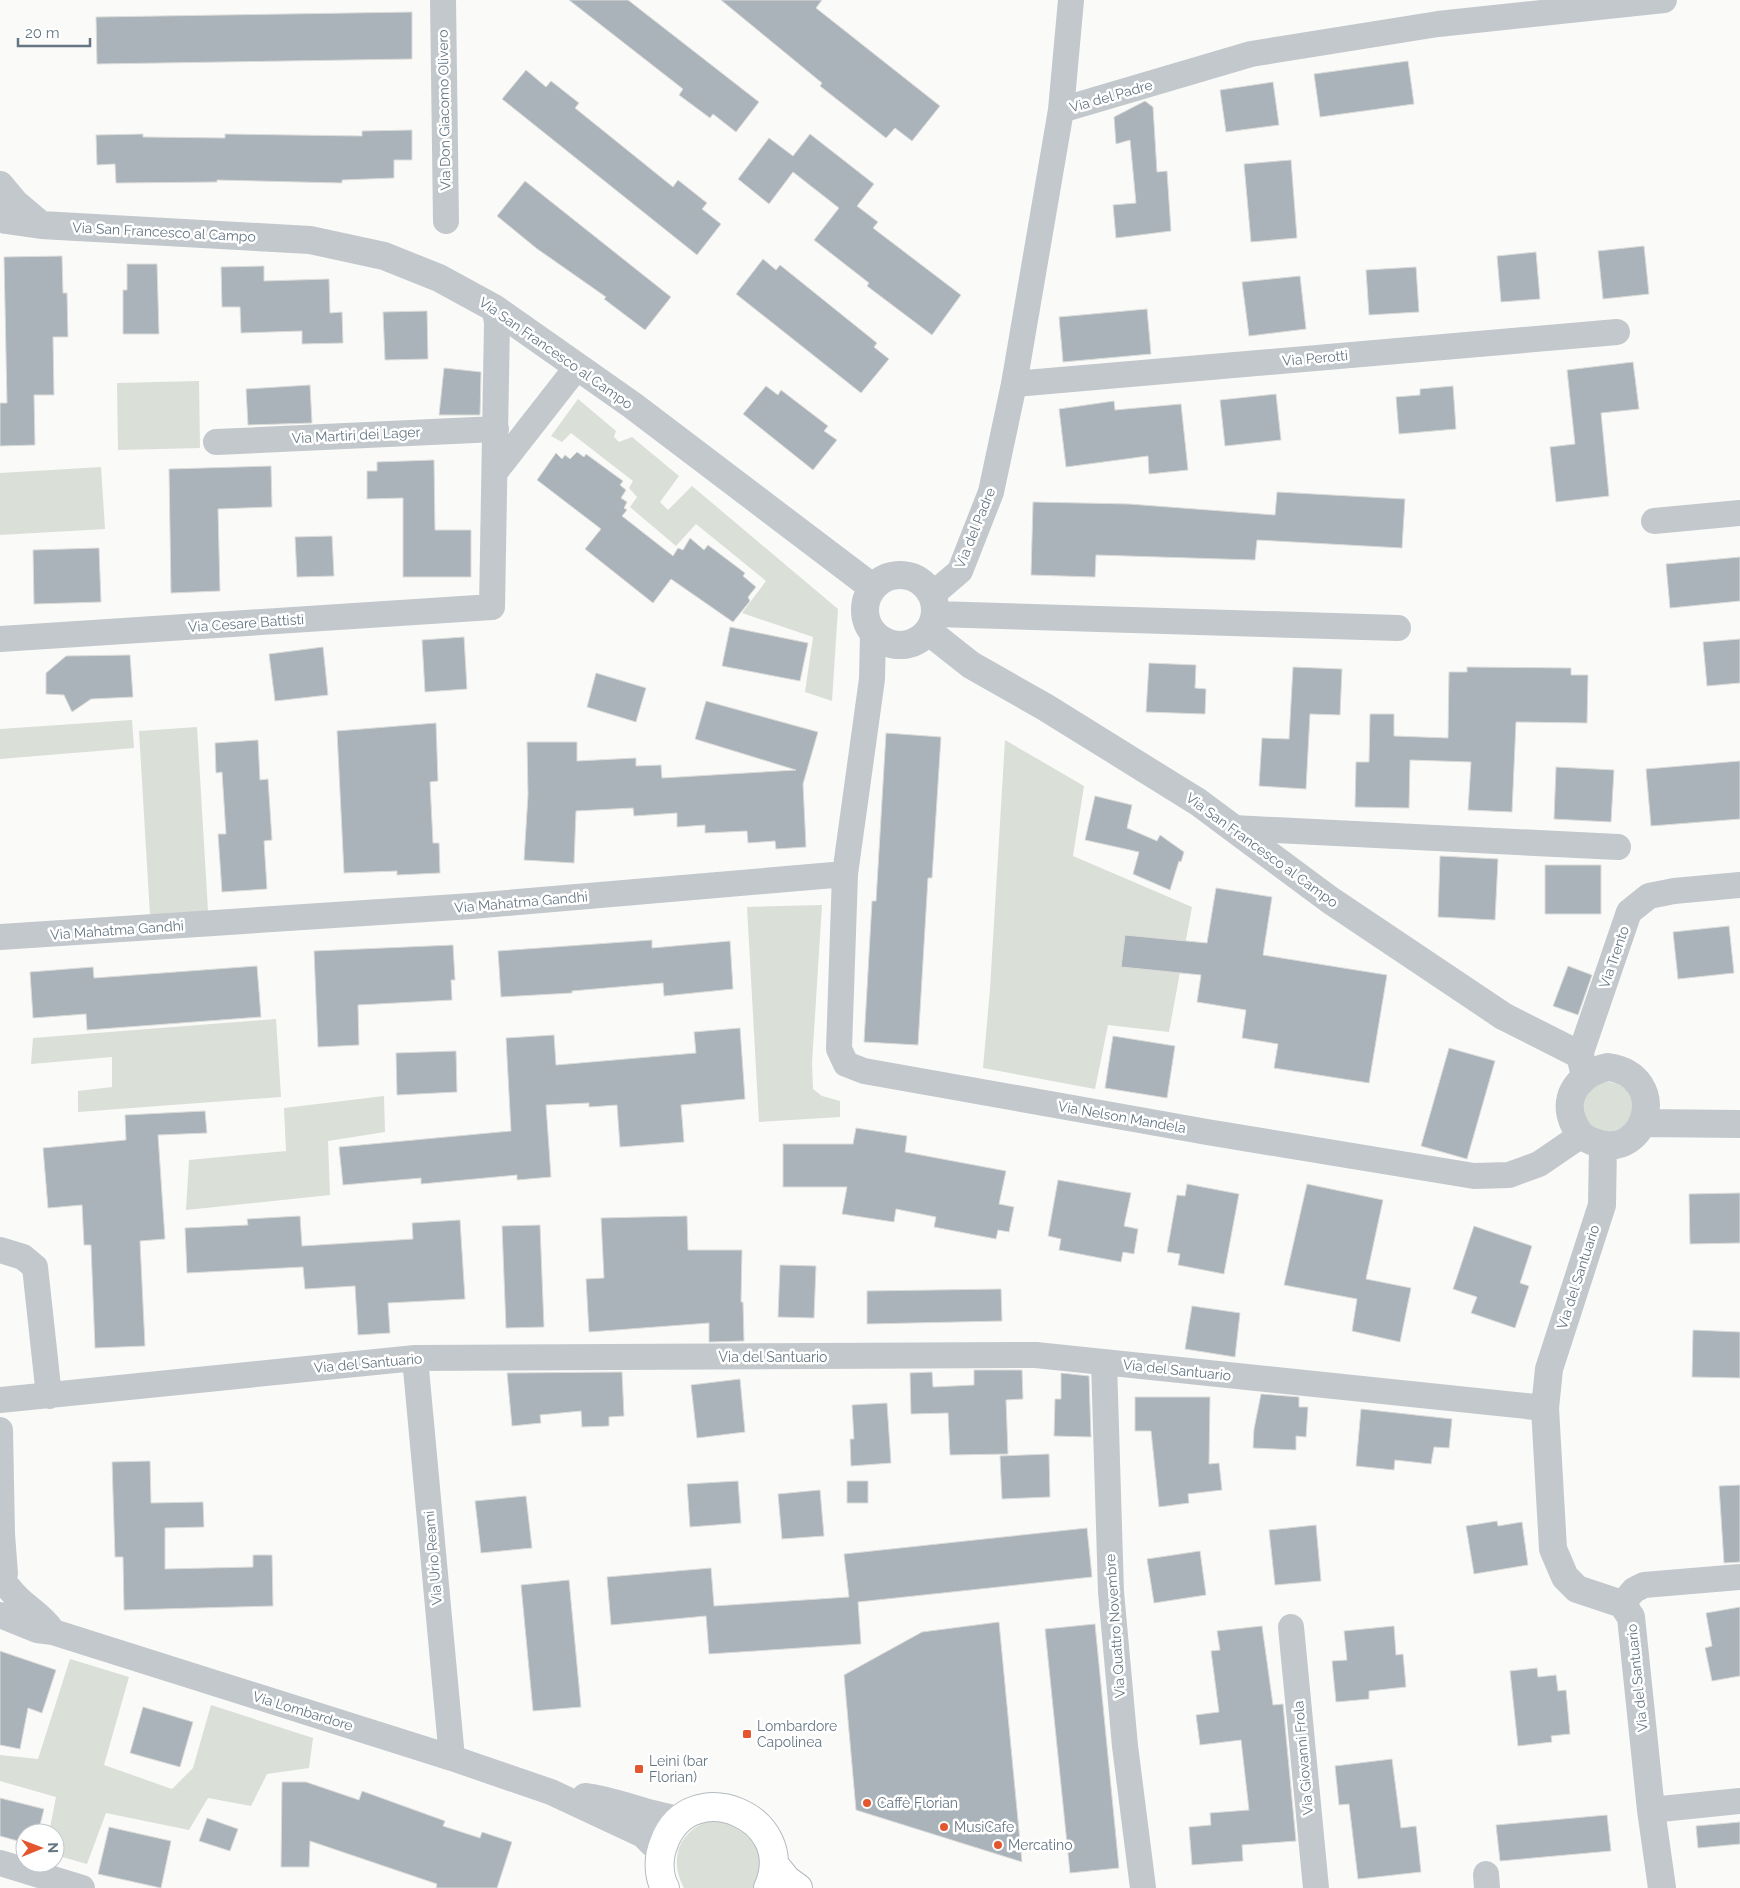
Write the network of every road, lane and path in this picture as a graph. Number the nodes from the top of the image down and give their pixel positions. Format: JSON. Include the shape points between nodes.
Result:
{"nodes":[{"id":1,"x":443,"y":0,"type":"edge"},
{"id":2,"x":1071,"y":0,"type":"edge"},
{"id":3,"x":1664,"y":0,"type":"edge"},
{"id":4,"x":1061,"y":110,"type":"junction"},
{"id":5,"x":0,"y":185,"type":"edge"},
{"id":6,"x":0,"y":215,"type":"edge"},
{"id":7,"x":446,"y":221,"type":"dead end"},
{"id":8,"x":41,"y":225,"type":"junction"},
{"id":9,"x":494,"y":308,"type":"junction"},
{"id":10,"x":1617,"y":332,"type":"dead end"},
{"id":11,"x":577,"y":367,"type":"junction"},
{"id":12,"x":1014,"y":384,"type":"junction"},
{"id":13,"x":496,"y":429,"type":"junction"},
{"id":14,"x":216,"y":442,"type":"dead end"},
{"id":15,"x":495,"y":472,"type":"junction"},
{"id":16,"x":1740,"y":513,"type":"edge"},
{"id":17,"x":1654,"y":521,"type":"dead end"},
{"id":18,"x":872,"y":587,"type":"junction"},
{"id":19,"x":932,"y":613,"type":"junction"},
{"id":20,"x":1398,"y":628,"type":"dead end"},
{"id":21,"x":0,"y":639,"type":"edge"},
{"id":22,"x":883,"y":639,"type":"junction"},
{"id":23,"x":1233,"y":828,"type":"junction"},
{"id":24,"x":1618,"y":847,"type":"dead end"},
{"id":25,"x":845,"y":874,"type":"junction"},
{"id":26,"x":1740,"y":885,"type":"edge"},
{"id":27,"x":0,"y":937,"type":"edge"},
{"id":28,"x":1582,"y":1066,"type":"junction"},
{"id":29,"x":1644,"y":1123,"type":"junction"},
{"id":30,"x":1740,"y":1124,"type":"edge"},
{"id":31,"x":1591,"y":1140,"type":"junction"},
{"id":32,"x":0,"y":1250,"type":"edge"},
{"id":33,"x":415,"y":1358,"type":"junction"},
{"id":34,"x":1104,"y":1362,"type":"junction"},
{"id":35,"x":48,"y":1396,"type":"junction"},
{"id":36,"x":0,"y":1400,"type":"edge"},
{"id":37,"x":1544,"y":1408,"type":"junction"},
{"id":38,"x":0,"y":1430,"type":"edge"},
{"id":39,"x":1,"y":1536,"type":"edge"},
{"id":40,"x":1740,"y":1577,"type":"edge"},
{"id":41,"x":4,"y":1585,"type":"edge"},
{"id":42,"x":1622,"y":1604,"type":"junction"},
{"id":43,"x":0,"y":1615,"type":"edge"},
{"id":44,"x":1291,"y":1627,"type":"dead end"},
{"id":45,"x":54,"y":1632,"type":"junction"},
{"id":46,"x":452,"y":1758,"type":"junction"},
{"id":47,"x":551,"y":1792,"type":"junction"},
{"id":48,"x":1740,"y":1801,"type":"edge"},
{"id":49,"x":1651,"y":1810,"type":"junction"},
{"id":50,"x":681,"y":1819,"type":"junction"},
{"id":51,"x":660,"y":1852,"type":"junction"},
{"id":52,"x":0,"y":1863,"type":"edge"},
{"id":53,"x":771,"y":1876,"type":"edge"},
{"id":54,"x":662,"y":1887,"type":"edge"},
{"id":55,"x":82,"y":1888,"type":"edge"},
{"id":56,"x":798,"y":1888,"type":"edge"},
{"id":57,"x":1143,"y":1888,"type":"edge"},
{"id":58,"x":1316,"y":1888,"type":"edge"},
{"id":59,"x":1662,"y":1888,"type":"edge"}],
"edges":[{"from":1,"to":7,"type":"street","name":"Via Don Giacomo Olivero"},
{"from":2,"to":4,"type":"street"},
{"from":3,"to":4,"type":"street","name":"Via del Padre","via":[[1438,24],[1251,54]]},
{"from":4,"to":12,"type":"street","name":"Via del Padre"},
{"from":5,"to":8,"type":"street"},
{"from":6,"to":8,"type":"street","name":"Via San Francesco al Campo","via":[[6,220]]},
{"from":8,"to":9,"type":"street","name":"Via San Francesco al Campo","via":[[310,240],[384,256],[439,278]]},
{"from":9,"to":11,"type":"street","name":"Via San Francesco al Campo"},
{"from":9,"to":13,"type":"street","via":[[497,322]]},
{"from":10,"to":12,"type":"street","name":"Via Perotti"},
{"from":11,"to":15,"type":"street"},
{"from":11,"to":18,"type":"street","name":"Via San Francesco al Campo","via":[[725,474]]},
{"from":12,"to":19,"type":"street","name":"Via del Padre","via":[[991,492],[960,571]]},
{"from":13,"to":14,"type":"street","name":"Via Martiri dei Lager"},
{"from":13,"to":15,"type":"street"},
{"from":15,"to":21,"type":"street","name":"Via Cesare Battisti","via":[[492,607]]},
{"from":16,"to":17,"type":"street"},
{"from":18,"to":19,"type":"street","via":[[892,574],[904,574],[921,581]]},
{"from":18,"to":22,"type":"street","via":[[864,606],[868,626]]},
{"from":19,"to":20,"type":"street"},
{"from":19,"to":22,"type":"street","via":[[912,643]]},
{"from":19,"to":23,"type":"street","name":"Via San Francesco al Campo","via":[[972,665],[1198,802]]},
{"from":22,"to":25,"type":"street","via":[[872,679]]},
{"from":23,"to":24,"type":"street"},
{"from":23,"to":28,"type":"street","name":"Via San Francesco al Campo","via":[[1330,900]]},
{"from":25,"to":27,"type":"street","name":"Via Mahatma Gandhi","via":[[472,906]]},
{"from":25,"to":31,"type":"street","name":"Via Nelson Mandela","via":[[839,1049],[846,1064],[864,1071],[1474,1176],[1509,1175]]},
{"from":26,"to":28,"type":"street","name":"Via Trento","via":[[1649,896],[1629,912]]},
{"from":28,"to":29,"type":"street","via":[[1595,1070],[1608,1067],[1631,1074],[1646,1097]]},
{"from":28,"to":31,"type":"street","via":[[1570,1106],[1572,1120]]},
{"from":29,"to":30,"type":"street"},
{"from":29,"to":31,"type":"street","via":[[1628,1140],[1615,1145]]},
{"from":31,"to":37,"type":"street","name":"Via del Santuario","via":[[1602,1205],[1550,1369]]},
{"from":32,"to":35,"type":"street","via":[[23,1257],[35,1267]]},
{"from":33,"to":34,"type":"street","name":"Via del Santuario","via":[[1036,1355]]},
{"from":33,"to":35,"type":"street","name":"Via del Santuario"},
{"from":33,"to":46,"type":"street","name":"Via Urio Reami"},
{"from":34,"to":37,"type":"street","name":"Via del Santuario"},
{"from":34,"to":57,"type":"street","name":"Via Quattro Novembre","via":[[1111,1592],[1124,1746]]},
{"from":35,"to":36,"type":"street","name":"Via del Santuario"},
{"from":37,"to":42,"type":"street","name":"Via del Santuario","via":[[1553,1549],[1565,1577],[1577,1589]]},
{"from":38,"to":39,"type":"street"},
{"from":39,"to":41,"type":"street"},
{"from":40,"to":42,"type":"street","via":[[1644,1585],[1634,1590]]},
{"from":41,"to":45,"type":"street","name":"Via Lombardore","via":[[46,1621]]},
{"from":42,"to":49,"type":"street","name":"Via del Santuario","via":[[1631,1617]]},
{"from":43,"to":45,"type":"street","name":"Via Lombardore","via":[[37,1630]]},
{"from":44,"to":58,"type":"street","name":"Via Giovanni Frola"},
{"from":45,"to":46,"type":"street","name":"Via Lombardore"},
{"from":46,"to":47,"type":"street","name":"Via Lombardore"},
{"from":47,"to":50,"type":"street","name":"Via Lombardore","via":[[603,1798],[663,1817]]},
{"from":47,"to":51,"type":"street","name":"Via Lombardore","via":[[643,1835]]},
{"from":48,"to":49,"type":"street"},
{"from":49,"to":59,"type":"street"},
{"from":50,"to":51,"type":"main road"},
{"from":50,"to":53,"type":"main road","via":[[699,1809],[717,1807],[734,1809],[750,1817],[772,1846]]},
{"from":51,"to":54,"type":"main road"},
{"from":52,"to":55,"type":"street"},
{"from":53,"to":56,"type":"main road","via":[[787,1880]]}]}
